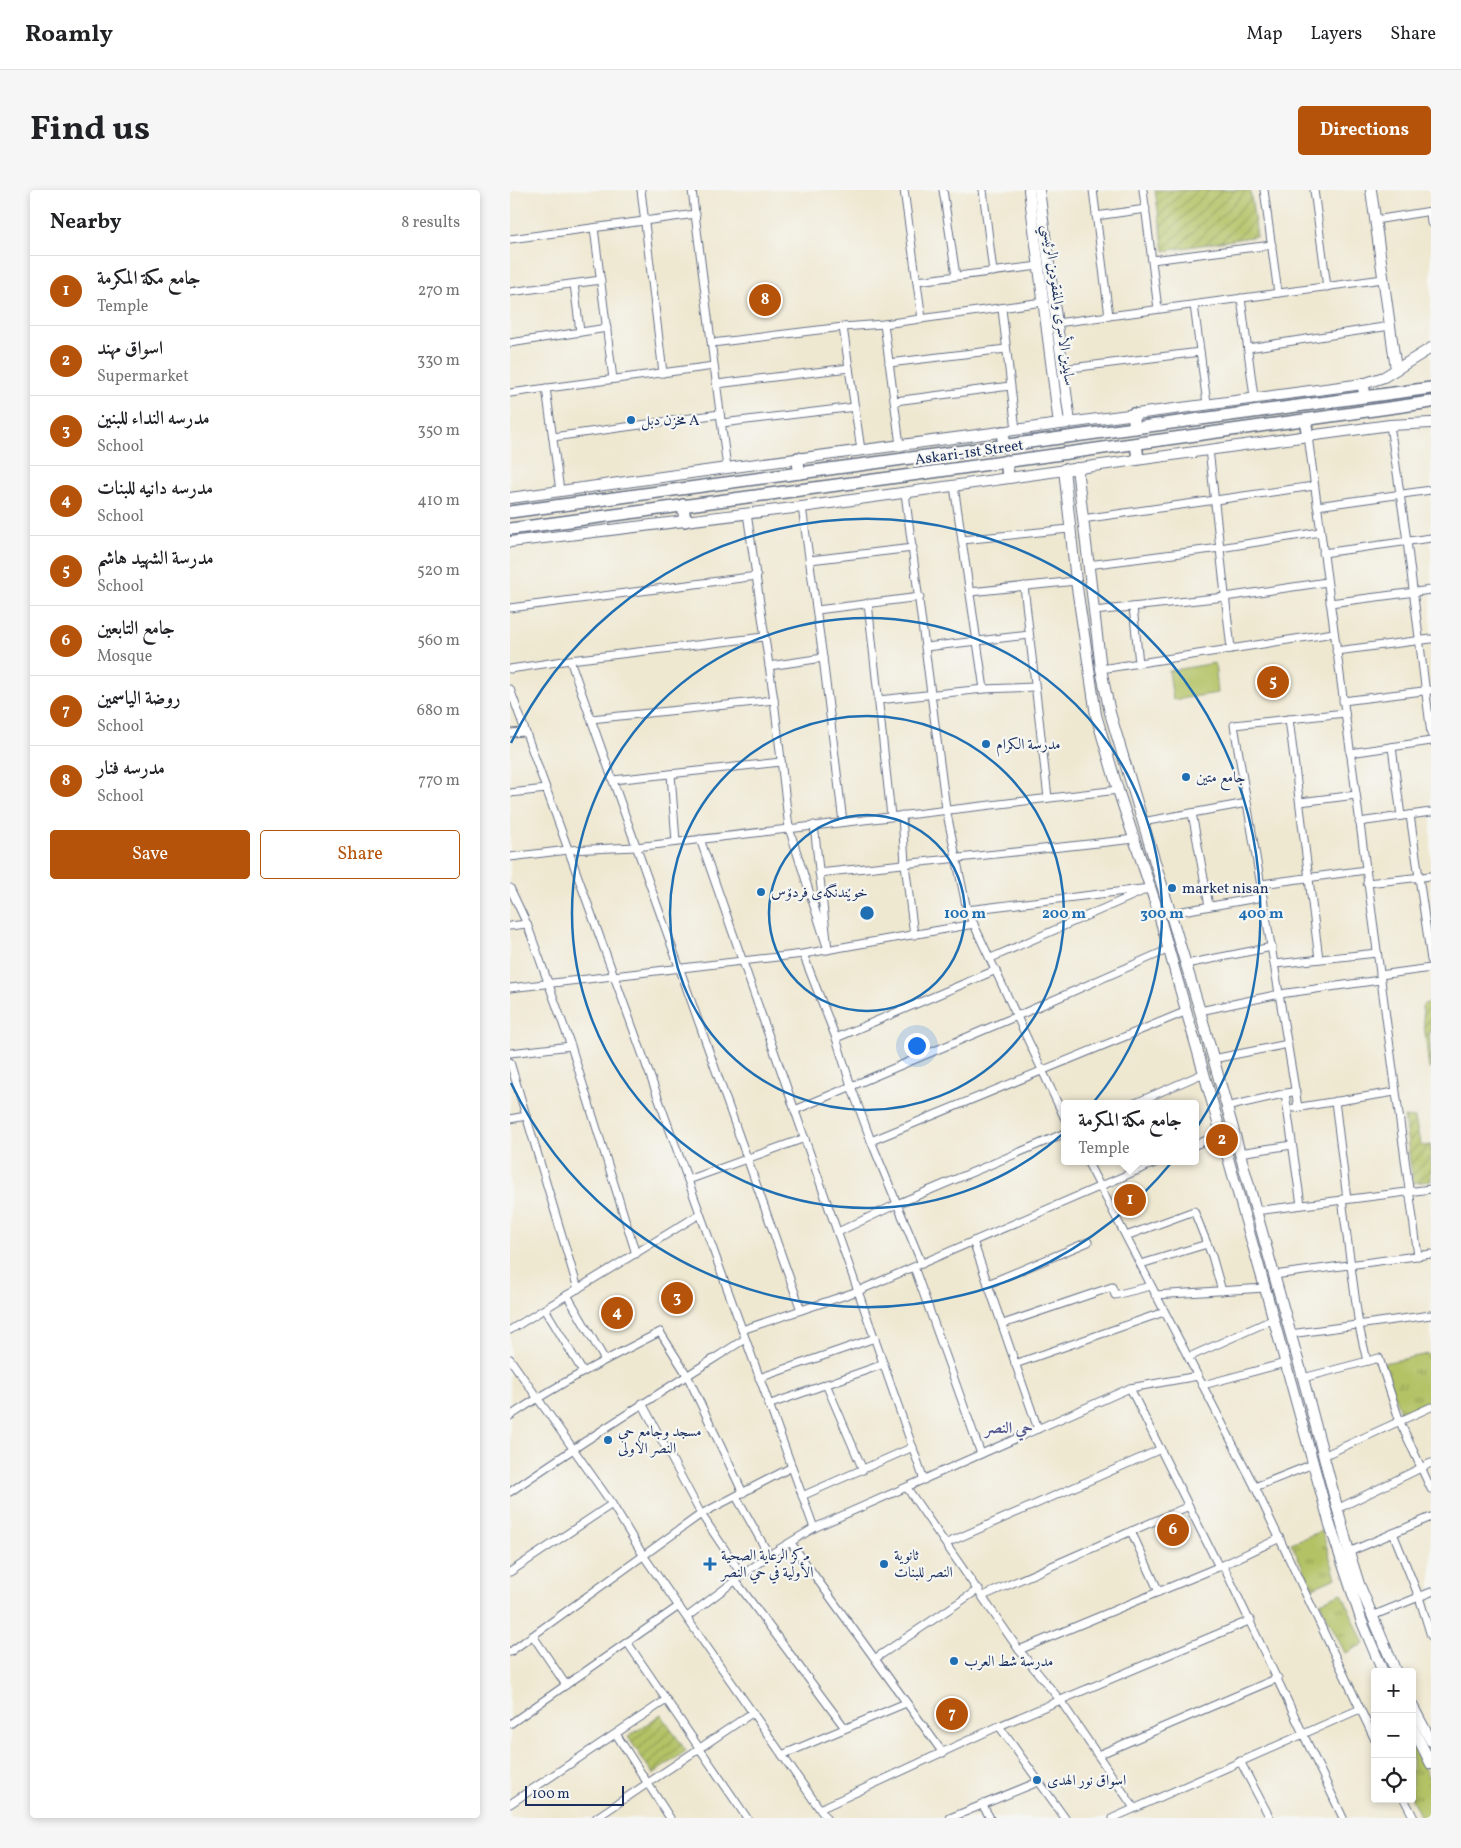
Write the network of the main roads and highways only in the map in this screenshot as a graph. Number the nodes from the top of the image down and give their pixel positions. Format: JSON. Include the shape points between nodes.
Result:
{"nodes":[{"id":1,"x":1028,"y":190,"type":"edge"},
{"id":2,"x":1040,"y":190,"type":"edge"},
{"id":3,"x":1371,"y":190,"type":"edge"},
{"id":4,"x":1431,"y":348,"type":"edge"},
{"id":5,"x":1396,"y":369,"type":"junction"},
{"id":6,"x":1363,"y":384,"type":"junction"},
{"id":7,"x":1431,"y":388,"type":"edge"},
{"id":8,"x":1365,"y":396,"type":"junction"},
{"id":9,"x":1431,"y":402,"type":"edge"},
{"id":10,"x":1133,"y":414,"type":"junction"},
{"id":11,"x":1305,"y":420,"type":"junction"},
{"id":12,"x":1070,"y":422,"type":"junction"},
{"id":13,"x":1431,"y":423,"type":"edge"},
{"id":14,"x":1060,"y":424,"type":"junction"},
{"id":15,"x":1135,"y":428,"type":"junction"},
{"id":16,"x":1002,"y":432,"type":"junction"},
{"id":17,"x":1075,"y":436,"type":"junction"},
{"id":18,"x":1308,"y":436,"type":"junction"},
{"id":19,"x":1060,"y":439,"type":"junction"},
{"id":20,"x":1136,"y":444,"type":"junction"},
{"id":21,"x":1004,"y":446,"type":"junction"},
{"id":22,"x":1076,"y":452,"type":"junction"},
{"id":23,"x":1062,"y":454,"type":"junction"},
{"id":24,"x":798,"y":458,"type":"junction"},
{"id":25,"x":1138,"y":459,"type":"junction"},
{"id":26,"x":1006,"y":461,"type":"junction"},
{"id":27,"x":1077,"y":468,"type":"junction"},
{"id":28,"x":1064,"y":470,"type":"junction"},
{"id":29,"x":799,"y":473,"type":"junction"},
{"id":30,"x":1008,"y":476,"type":"junction"},
{"id":31,"x":510,"y":498,"type":"edge"},
{"id":32,"x":683,"y":505,"type":"junction"},
{"id":33,"x":1081,"y":507,"type":"junction"},
{"id":34,"x":1067,"y":508,"type":"junction"},
{"id":35,"x":510,"y":512,"type":"edge"},
{"id":36,"x":685,"y":522,"type":"junction"},
{"id":37,"x":510,"y":529,"type":"edge"},
{"id":38,"x":510,"y":542,"type":"edge"},
{"id":39,"x":1226,"y":1107,"type":"junction"},
{"id":40,"x":1214,"y":1109,"type":"junction"},
{"id":41,"x":1382,"y":1668,"type":"edge"},
{"id":42,"x":1394,"y":1668,"type":"edge"},
{"id":43,"x":1416,"y":1712,"type":"edge"},
{"id":44,"x":1416,"y":1734,"type":"edge"},
{"id":45,"x":1430,"y":1738,"type":"edge"},
{"id":46,"x":1431,"y":1764,"type":"edge"}],
"edges":[{"from":1,"to":14,"type":"main road","name":"سايدين الأسرى والمفقودين الرئيسي"},
{"from":2,"to":12,"type":"main road"},
{"from":3,"to":5,"type":"main road"},
{"from":4,"to":5,"type":"main road"},
{"from":5,"to":6,"type":"main road"},
{"from":6,"to":8,"type":"main road"},
{"from":6,"to":10,"type":"main road"},
{"from":7,"to":8,"type":"main road","name":"Askari-1st Street"},
{"from":8,"to":15,"type":"main road","name":"Askari-1st Street"},
{"from":9,"to":11,"type":"main road","name":"Askari-1st Street"},
{"from":10,"to":12,"type":"main road"},
{"from":10,"to":15,"type":"main road"},
{"from":11,"to":18,"type":"main road"},
{"from":11,"to":20,"type":"main road","name":"Askari-1st Street"},
{"from":12,"to":14,"type":"main road"},
{"from":13,"to":18,"type":"main road"},
{"from":14,"to":16,"type":"main road"},
{"from":15,"to":17,"type":"main road","name":"Askari-1st Street"},
{"from":16,"to":21,"type":"main road"},
{"from":16,"to":24,"type":"main road"},
{"from":17,"to":19,"type":"main road","name":"Askari-1st Street"},
{"from":17,"to":22,"type":"main road"},
{"from":18,"to":25,"type":"main road"},
{"from":19,"to":21,"type":"main road","name":"Askari-1st Street"},
{"from":19,"to":23,"type":"main road"},
{"from":20,"to":22,"type":"main road","name":"Askari-1st Street"},
{"from":20,"to":25,"type":"main road"},
{"from":21,"to":29,"type":"main road","name":"Askari-1st Street"},
{"from":22,"to":23,"type":"main road","name":"Askari-1st Street"},
{"from":23,"to":26,"type":"main road","name":"Askari-1st Street"},
{"from":24,"to":29,"type":"main road"},
{"from":24,"to":31,"type":"main road"},
{"from":25,"to":27,"type":"main road"},
{"from":26,"to":30,"type":"main road"},
{"from":26,"to":32,"type":"main road","name":"Askari-1st Street"},
{"from":27,"to":28,"type":"main road"},
{"from":27,"to":33,"type":"main road"},
{"from":28,"to":30,"type":"main road"},
{"from":28,"to":34,"type":"main road"},
{"from":29,"to":35,"type":"main road","name":"Askari-1st Street"},
{"from":30,"to":36,"type":"main road"},
{"from":32,"to":36,"type":"main road"},
{"from":32,"to":37,"type":"main road","name":"Askari-1st Street"},
{"from":33,"to":34,"type":"main road"},
{"from":33,"to":39,"type":"main road","via":[[1100,669],[1110,713]]},
{"from":34,"to":40,"type":"main road","via":[[1096,716],[1169,949]]},
{"from":36,"to":38,"type":"main road"},
{"from":39,"to":40,"type":"main road"},
{"from":39,"to":42,"type":"main road","via":[[1349,1552]]},
{"from":40,"to":41,"type":"main road","via":[[1345,1573]]},
{"from":43,"to":45,"type":"main road"},
{"from":44,"to":46,"type":"main road"}]}
